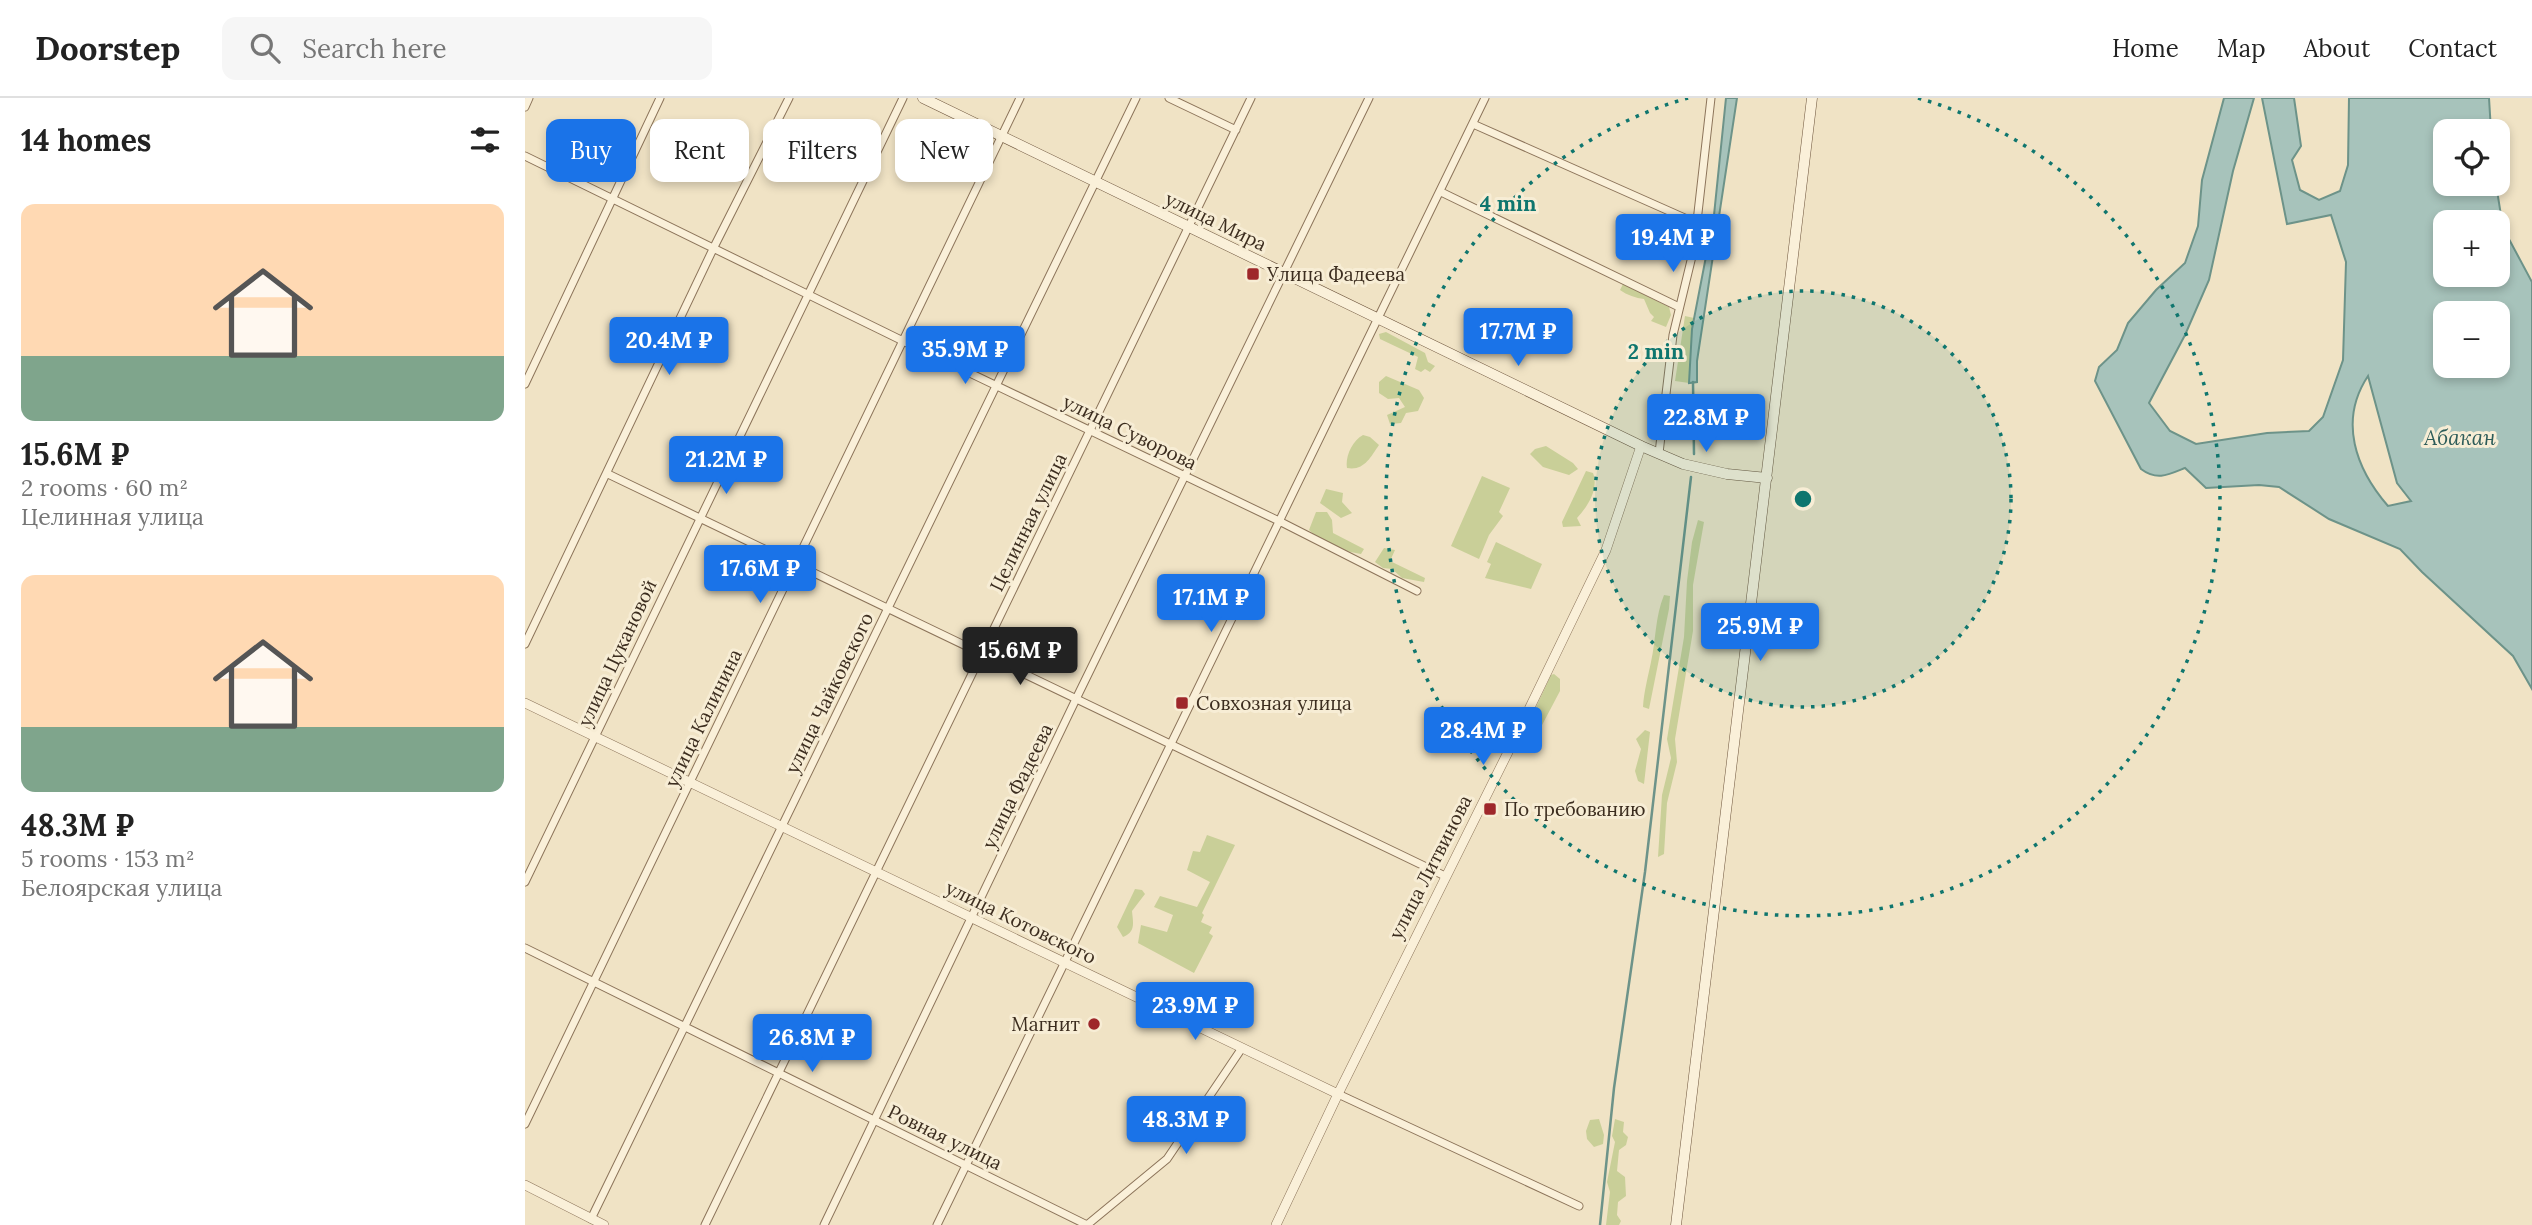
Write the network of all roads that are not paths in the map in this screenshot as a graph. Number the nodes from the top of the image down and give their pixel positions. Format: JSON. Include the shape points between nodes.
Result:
{"nodes":[{"id":1,"x":529,"y":98,"type":"edge"},
{"id":2,"x":660,"y":98,"type":"edge"},
{"id":3,"x":789,"y":98,"type":"edge"},
{"id":4,"x":903,"y":98,"type":"edge"},
{"id":5,"x":923,"y":98,"type":"edge"},
{"id":6,"x":1020,"y":98,"type":"edge"},
{"id":7,"x":1136,"y":98,"type":"edge"},
{"id":8,"x":1169,"y":98,"type":"edge"},
{"id":9,"x":1251,"y":98,"type":"edge"},
{"id":10,"x":1369,"y":98,"type":"edge"},
{"id":11,"x":1486,"y":98,"type":"edge"},
{"id":12,"x":1711,"y":98,"type":"edge"},
{"id":13,"x":1812,"y":98,"type":"edge"},
{"id":14,"x":525,"y":107,"type":"edge"},
{"id":15,"x":1473,"y":124,"type":"junction"},
{"id":16,"x":1236,"y":130,"type":"junction"},
{"id":17,"x":1001,"y":137,"type":"junction"},
{"id":18,"x":525,"y":156,"type":"edge"},
{"id":19,"x":1095,"y":182,"type":"junction"},
{"id":20,"x":1441,"y":192,"type":"junction"},
{"id":21,"x":613,"y":198,"type":"junction"},
{"id":22,"x":1696,"y":223,"type":"junction"},
{"id":23,"x":1188,"y":227,"type":"junction"},
{"id":24,"x":714,"y":247,"type":"junction"},
{"id":25,"x":1284,"y":273,"type":"junction"},
{"id":26,"x":810,"y":295,"type":"junction"},
{"id":27,"x":1679,"y":307,"type":"junction"},
{"id":28,"x":1380,"y":317,"type":"junction"},
{"id":29,"x":903,"y":341,"type":"junction"},
{"id":30,"x":525,"y":384,"type":"edge"},
{"id":31,"x":997,"y":386,"type":"junction"},
{"id":32,"x":1091,"y":431,"type":"junction"},
{"id":33,"x":1641,"y":446,"type":"junction"},
{"id":34,"x":1659,"y":453,"type":"junction"},
{"id":35,"x":608,"y":474,"type":"junction"},
{"id":36,"x":1185,"y":476,"type":"junction"},
{"id":37,"x":1767,"y":478,"type":"junction"},
{"id":38,"x":699,"y":518,"type":"junction"},
{"id":39,"x":1282,"y":522,"type":"junction"},
{"id":40,"x":795,"y":564,"type":"junction"},
{"id":41,"x":1417,"y":591,"type":"dead end"},
{"id":42,"x":888,"y":608,"type":"junction"},
{"id":43,"x":525,"y":644,"type":"edge"},
{"id":44,"x":981,"y":653,"type":"junction"},
{"id":45,"x":1076,"y":699,"type":"junction"},
{"id":46,"x":525,"y":703,"type":"edge"},
{"id":47,"x":595,"y":736,"type":"junction"},
{"id":48,"x":1173,"y":745,"type":"junction"},
{"id":49,"x":690,"y":782,"type":"junction"},
{"id":50,"x":782,"y":826,"type":"junction"},
{"id":51,"x":875,"y":871,"type":"junction"},
{"id":52,"x":1445,"y":876,"type":"junction"},
{"id":53,"x":525,"y":882,"type":"edge"},
{"id":54,"x":972,"y":918,"type":"junction"},
{"id":55,"x":525,"y":948,"type":"edge"},
{"id":56,"x":1065,"y":963,"type":"junction"},
{"id":57,"x":594,"y":982,"type":"junction"},
{"id":58,"x":684,"y":1027,"type":"junction"},
{"id":59,"x":1242,"y":1048,"type":"junction"},
{"id":60,"x":777,"y":1072,"type":"junction"},
{"id":61,"x":1338,"y":1094,"type":"junction"},
{"id":62,"x":875,"y":1121,"type":"junction"},
{"id":63,"x":525,"y":1124,"type":"edge"},
{"id":64,"x":967,"y":1166,"type":"junction"},
{"id":65,"x":525,"y":1185,"type":"edge"},
{"id":66,"x":1579,"y":1206,"type":"dead end"},
{"id":67,"x":591,"y":1219,"type":"junction"},
{"id":68,"x":604,"y":1225,"type":"edge"},
{"id":69,"x":705,"y":1225,"type":"edge"},
{"id":70,"x":824,"y":1225,"type":"edge"},
{"id":71,"x":937,"y":1225,"type":"edge"},
{"id":72,"x":1087,"y":1225,"type":"edge"},
{"id":73,"x":1276,"y":1225,"type":"edge"},
{"id":74,"x":1676,"y":1225,"type":"edge"}],
"edges":[{"from":1,"to":14,"type":"street"},
{"from":2,"to":21,"type":"street"},
{"from":3,"to":24,"type":"street"},
{"from":4,"to":26,"type":"street","name":"улица Цукановой"},
{"from":5,"to":17,"type":"main road","name":"улица Мира"},
{"from":6,"to":17,"type":"street","name":"улица Калинина"},
{"from":7,"to":19,"type":"street","name":"улица Чайковского"},
{"from":8,"to":16,"type":"street"},
{"from":9,"to":16,"type":"street","name":"Целинная улица"},
{"from":10,"to":25,"type":"street","name":"улица Фадеева"},
{"from":11,"to":15,"type":"street"},
{"from":12,"to":22,"type":"street"},
{"from":13,"to":37,"type":"main road"},
{"from":15,"to":20,"type":"street"},
{"from":15,"to":22,"type":"street"},
{"from":16,"to":23,"type":"street","name":"Целинная улица"},
{"from":17,"to":19,"type":"main road","name":"улица Мира"},
{"from":17,"to":29,"type":"street","name":"улица Калинина"},
{"from":18,"to":21,"type":"street","name":"улица Суворова"},
{"from":19,"to":23,"type":"main road","name":"улица Мира"},
{"from":19,"to":31,"type":"street","name":"улица Чайковского"},
{"from":20,"to":27,"type":"street"},
{"from":20,"to":28,"type":"street"},
{"from":21,"to":24,"type":"street","name":"улица Суворова"},
{"from":21,"to":30,"type":"street"},
{"from":22,"to":27,"type":"street"},
{"from":23,"to":25,"type":"main road","name":"улица Мира"},
{"from":23,"to":32,"type":"street","name":"Целинная улица"},
{"from":24,"to":26,"type":"street","name":"улица Суворова"},
{"from":24,"to":35,"type":"street"},
{"from":25,"to":28,"type":"main road","name":"улица Мира"},
{"from":25,"to":36,"type":"street","name":"улица Фадеева"},
{"from":26,"to":29,"type":"street","name":"улица Суворова"},
{"from":26,"to":38,"type":"street","name":"улица Цукановой"},
{"from":27,"to":34,"type":"street"},
{"from":28,"to":33,"type":"main road","name":"улица Мира"},
{"from":28,"to":39,"type":"street"},
{"from":29,"to":31,"type":"street","name":"улица Суворова"},
{"from":29,"to":40,"type":"street","name":"улица Калинина"},
{"from":31,"to":32,"type":"street","name":"улица Суворова"},
{"from":31,"to":42,"type":"street","name":"улица Чайковского"},
{"from":32,"to":36,"type":"street","name":"улица Суворова"},
{"from":32,"to":44,"type":"street","name":"Целинная улица"},
{"from":33,"to":34,"type":"main road","name":"улица Мира"},
{"from":33,"to":52,"type":"street","name":"улица Литвинова","via":[[1606,550]]},
{"from":34,"to":37,"type":"main road","name":"улица Мира","via":[[1683,464]]},
{"from":35,"to":38,"type":"street"},
{"from":35,"to":43,"type":"street"},
{"from":36,"to":39,"type":"street","name":"улица Суворова"},
{"from":36,"to":45,"type":"street","name":"улица Фадеева"},
{"from":37,"to":74,"type":"main road"},
{"from":38,"to":40,"type":"street"},
{"from":38,"to":47,"type":"street","name":"улица Цукановой"},
{"from":39,"to":41,"type":"street","name":"улица Суворова"},
{"from":39,"to":48,"type":"street"},
{"from":40,"to":42,"type":"street"},
{"from":40,"to":49,"type":"street","name":"улица Калинина"},
{"from":42,"to":44,"type":"street"},
{"from":42,"to":50,"type":"street","name":"улица Чайковского"},
{"from":44,"to":45,"type":"street"},
{"from":44,"to":51,"type":"street","name":"Целинная улица"},
{"from":45,"to":48,"type":"street"},
{"from":45,"to":54,"type":"street","name":"улица Фадеева"},
{"from":46,"to":47,"type":"street","name":"улица Котовского"},
{"from":47,"to":49,"type":"street","name":"улица Котовского"},
{"from":47,"to":53,"type":"street","name":"улица Цукановой"},
{"from":48,"to":52,"type":"street"},
{"from":48,"to":56,"type":"street"},
{"from":49,"to":50,"type":"street","name":"улица Котовского"},
{"from":49,"to":57,"type":"street","name":"улица Калинина"},
{"from":50,"to":51,"type":"street","name":"улица Котовского"},
{"from":50,"to":58,"type":"street","name":"улица Чайковского"},
{"from":51,"to":54,"type":"street","name":"улица Котовского"},
{"from":51,"to":60,"type":"street","name":"Целинная улица"},
{"from":52,"to":61,"type":"street","name":"улица Литвинова"},
{"from":54,"to":56,"type":"street","name":"улица Котовского"},
{"from":54,"to":62,"type":"street","name":"улица Фадеева"},
{"from":55,"to":57,"type":"street","name":"Ровная улица"},
{"from":56,"to":59,"type":"street","name":"улица Котовского"},
{"from":56,"to":64,"type":"street"},
{"from":57,"to":58,"type":"street","name":"Ровная улица"},
{"from":57,"to":63,"type":"street","name":"улица Калинина"},
{"from":58,"to":60,"type":"street","name":"Ровная улица"},
{"from":58,"to":67,"type":"street","name":"улица Чайковского"},
{"from":59,"to":61,"type":"street","name":"улица Котовского"},
{"from":59,"to":72,"type":"street","via":[[1167,1159]]},
{"from":60,"to":62,"type":"street","name":"Ровная улица"},
{"from":60,"to":69,"type":"street","name":"Целинная улица"},
{"from":61,"to":66,"type":"street","name":"улица Котовского"},
{"from":61,"to":73,"type":"street","name":"улица Литвинова"},
{"from":62,"to":64,"type":"street","name":"Ровная улица"},
{"from":62,"to":70,"type":"street","name":"улица Фадеева"},
{"from":64,"to":71,"type":"street"},
{"from":64,"to":72,"type":"street","name":"Ровная улица"},
{"from":65,"to":67,"type":"street"},
{"from":67,"to":68,"type":"street"}]}
